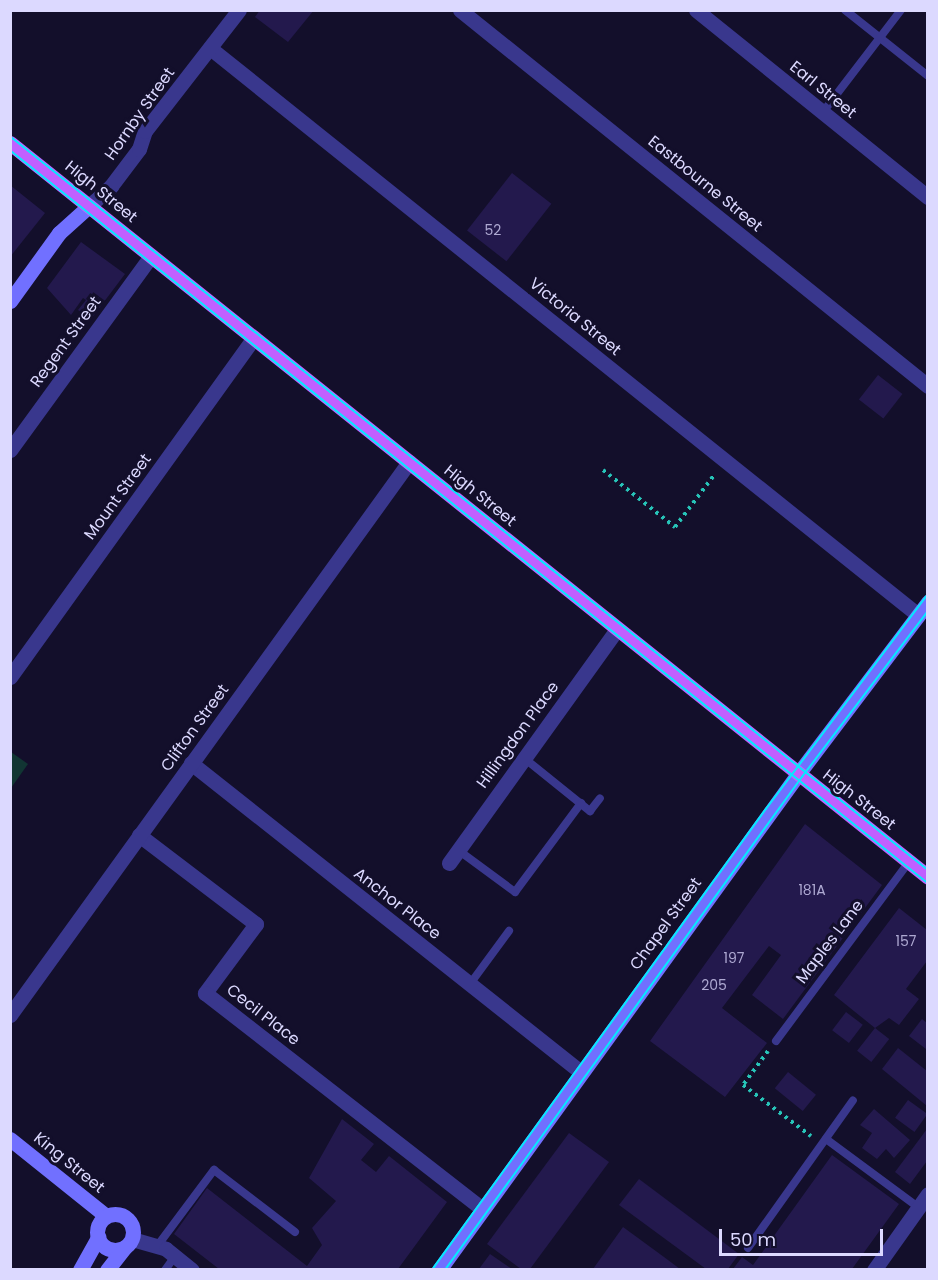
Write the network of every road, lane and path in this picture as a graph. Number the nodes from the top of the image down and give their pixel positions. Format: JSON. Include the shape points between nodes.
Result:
{"nodes":[{"id":1,"x":239,"y":10,"type":"edge"},
{"id":2,"x":460,"y":10,"type":"edge"},
{"id":3,"x":696,"y":10,"type":"edge"},
{"id":4,"x":844,"y":10,"type":"edge"},
{"id":5,"x":901,"y":10,"type":"edge"},
{"id":6,"x":879,"y":39,"type":"junction"},
{"id":7,"x":210,"y":48,"type":"junction"},
{"id":8,"x":927,"y":76,"type":"edge"},
{"id":9,"x":823,"y":112,"type":"junction"},
{"id":10,"x":10,"y":143,"type":"edge"},
{"id":11,"x":927,"y":197,"type":"edge"},
{"id":12,"x":89,"y":206,"type":"junction"},
{"id":13,"x":151,"y":256,"type":"junction"},
{"id":14,"x":10,"y":301,"type":"edge"},
{"id":15,"x":254,"y":338,"type":"junction"},
{"id":16,"x":927,"y":386,"type":"edge"},
{"id":17,"x":10,"y":450,"type":"edge"},
{"id":18,"x":409,"y":462,"type":"junction"},
{"id":19,"x":603,"y":470,"type":"dead end"},
{"id":20,"x":718,"y":471,"type":"dead end"},
{"id":21,"x":927,"y":602,"type":"edge"},
{"id":22,"x":918,"y":615,"type":"junction"},
{"id":23,"x":617,"y":629,"type":"junction"},
{"id":24,"x":10,"y":676,"type":"edge"},
{"id":25,"x":524,"y":758,"type":"junction"},
{"id":26,"x":191,"y":763,"type":"junction"},
{"id":27,"x":798,"y":774,"type":"junction"},
{"id":28,"x":600,"y":798,"type":"dead end"},
{"id":29,"x":581,"y":803,"type":"junction"},
{"id":30,"x":139,"y":835,"type":"junction"},
{"id":31,"x":454,"y":856,"type":"joint"},
{"id":32,"x":909,"y":862,"type":"junction"},
{"id":33,"x":927,"y":877,"type":"edge"},
{"id":34,"x":509,"y":931,"type":"dead end"},
{"id":35,"x":470,"y":984,"type":"junction"},
{"id":36,"x":10,"y":1015,"type":"edge"},
{"id":37,"x":776,"y":1041,"type":"joint"},
{"id":38,"x":581,"y":1072,"type":"junction"},
{"id":39,"x":854,"y":1100,"type":"dead end"},
{"id":40,"x":10,"y":1139,"type":"edge"},
{"id":41,"x":826,"y":1139,"type":"junction"},
{"id":42,"x":927,"y":1194,"type":"edge"},
{"id":43,"x":918,"y":1207,"type":"junction"},
{"id":44,"x":482,"y":1209,"type":"junction"},
{"id":45,"x":106,"y":1216,"type":"junction"},
{"id":46,"x":295,"y":1232,"type":"dead end"},
{"id":47,"x":98,"y":1237,"type":"junction"},
{"id":48,"x":129,"y":1243,"type":"junction"},
{"id":49,"x":158,"y":1245,"type":"junction"},
{"id":50,"x":748,"y":1248,"type":"dead end"},
{"id":51,"x":175,"y":1256,"type":"junction"},
{"id":52,"x":80,"y":1269,"type":"edge"},
{"id":53,"x":107,"y":1269,"type":"edge"},
{"id":54,"x":165,"y":1269,"type":"edge"},
{"id":55,"x":192,"y":1269,"type":"edge"},
{"id":56,"x":438,"y":1269,"type":"edge"},
{"id":57,"x":874,"y":1269,"type":"edge"}],
"edges":[{"from":1,"to":7,"type":"street","name":"Hornby Street"},
{"from":2,"to":16,"type":"street","name":"Eastbourne Street"},
{"from":3,"to":9,"type":"street","name":"Earl Street"},
{"from":4,"to":6,"type":"lane"},
{"from":5,"to":6,"type":"lane"},
{"from":6,"to":8,"type":"lane"},
{"from":6,"to":9,"type":"lane"},
{"from":7,"to":12,"type":"street","name":"Hornby Street","via":[[145,131],[139,149],[107,191]]},
{"from":7,"to":22,"type":"street","name":"Victoria Street"},
{"from":9,"to":11,"type":"street","name":"Earl Street"},
{"from":10,"to":12,"type":"main road","name":"High Street"},
{"from":12,"to":13,"type":"main road","name":"High Street"},
{"from":12,"to":14,"type":"street","via":[[59,233]]},
{"from":13,"to":15,"type":"main road","name":"High Street"},
{"from":13,"to":17,"type":"street","name":"Regent Street"},
{"from":15,"to":18,"type":"main road","name":"High Street"},
{"from":15,"to":24,"type":"street","name":"Mount Street"},
{"from":18,"to":23,"type":"main road","name":"High Street"},
{"from":18,"to":26,"type":"street","name":"Clifton Street"},
{"from":19,"to":20,"type":"path","via":[[675,527]]},
{"from":21,"to":22,"type":"street","name":"Chapel Street"},
{"from":22,"to":27,"type":"street","name":"Chapel Street"},
{"from":23,"to":25,"type":"street","name":"Hillingdon Place"},
{"from":23,"to":27,"type":"main road","name":"High Street"},
{"from":25,"to":29,"type":"lane"},
{"from":25,"to":31,"type":"street","name":"Hillingdon Place"},
{"from":26,"to":30,"type":"street","name":"Clifton Street"},
{"from":26,"to":35,"type":"street","name":"Anchor Place"},
{"from":27,"to":32,"type":"main road","name":"High Street"},
{"from":27,"to":38,"type":"street","name":"Chapel Street"},
{"from":28,"to":29,"type":"lane","via":[[590,810]]},
{"from":29,"to":31,"type":"lane","via":[[515,892]]},
{"from":30,"to":36,"type":"street","name":"Clifton Street"},
{"from":30,"to":44,"type":"street","name":"Cecil Place","via":[[256,924],[205,993]]},
{"from":32,"to":33,"type":"main road","name":"High Street"},
{"from":32,"to":37,"type":"lane","name":"Maples Lane"},
{"from":34,"to":35,"type":"lane"},
{"from":35,"to":38,"type":"street","name":"Anchor Place"},
{"from":37,"to":41,"type":"path","via":[[743,1085],[808,1136]]},
{"from":38,"to":44,"type":"street","name":"Chapel Street"},
{"from":39,"to":41,"type":"lane"},
{"from":40,"to":45,"type":"street","name":"King Street"},
{"from":41,"to":43,"type":"lane"},
{"from":41,"to":50,"type":"lane"},
{"from":42,"to":43,"type":"street"},
{"from":43,"to":57,"type":"street"},
{"from":44,"to":56,"type":"street","name":"Chapel Street"},
{"from":45,"to":47,"type":"street","via":[[98,1225]]},
{"from":45,"to":48,"type":"street","via":[[117,1213],[127,1218],[133,1228]]},
{"from":46,"to":49,"type":"lane","via":[[214,1170]]},
{"from":47,"to":48,"type":"street","via":[[109,1249]]},
{"from":47,"to":52,"type":"street"},
{"from":48,"to":49,"type":"street"},
{"from":48,"to":53,"type":"street"},
{"from":49,"to":51,"type":"street"},
{"from":51,"to":54,"type":"lane"},
{"from":51,"to":55,"type":"street"}]}
